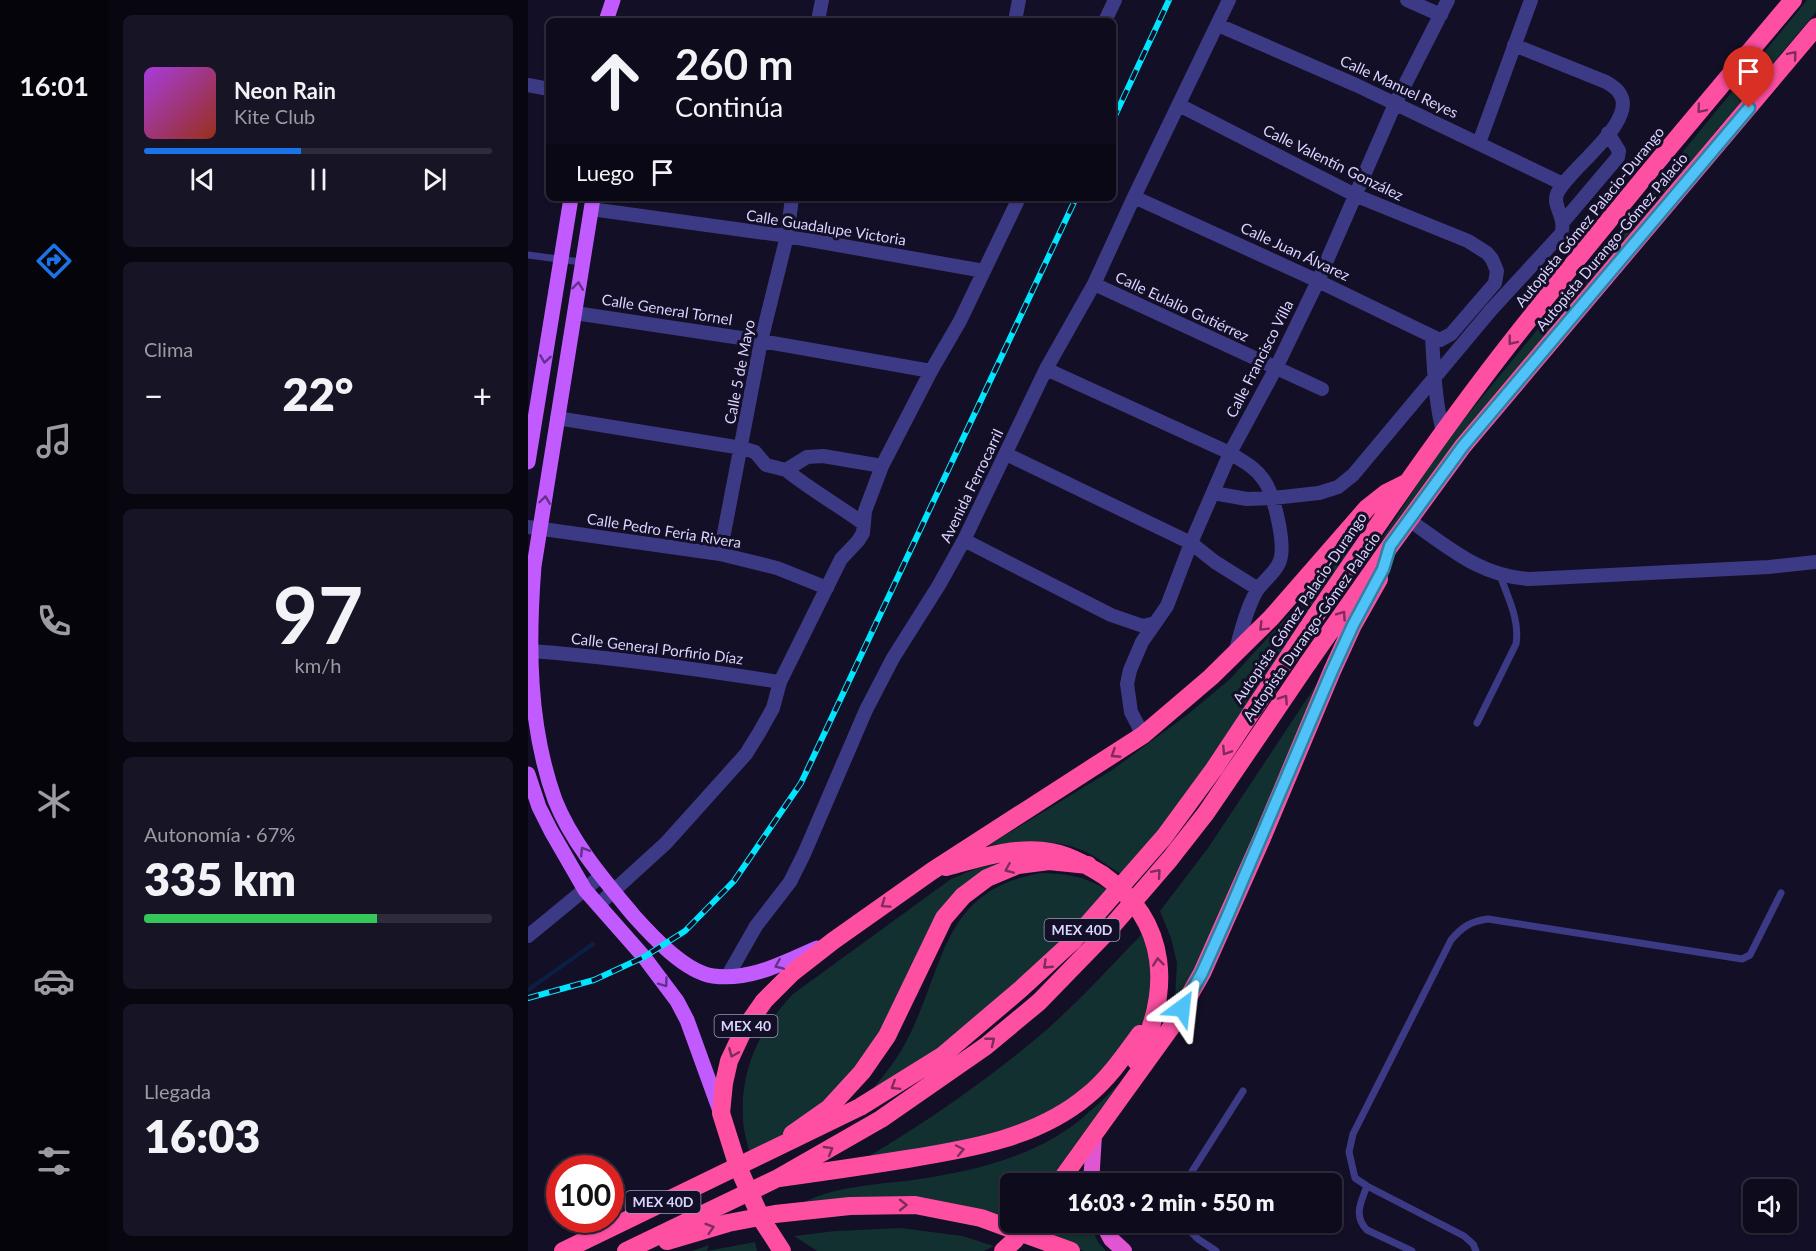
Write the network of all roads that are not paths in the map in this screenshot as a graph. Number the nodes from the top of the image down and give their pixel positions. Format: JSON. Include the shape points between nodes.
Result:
{"nodes":[{"id":1,"x":613,"y":0,"type":"edge"},
{"id":2,"x":822,"y":0,"type":"edge"},
{"id":3,"x":1019,"y":0,"type":"edge"},
{"id":4,"x":1114,"y":0,"type":"edge"},
{"id":5,"x":1229,"y":0,"type":"edge"},
{"id":6,"x":1407,"y":0,"type":"edge"},
{"id":7,"x":1448,"y":0,"type":"edge"},
{"id":8,"x":1531,"y":0,"type":"edge"},
{"id":9,"x":1793,"y":0,"type":"edge"},
{"id":10,"x":1441,"y":15,"type":"junction"},
{"id":11,"x":607,"y":18,"type":"edge"},
{"id":12,"x":612,"y":18,"type":"edge"},
{"id":13,"x":819,"y":18,"type":"edge"},
{"id":14,"x":1016,"y":18,"type":"edge"},
{"id":15,"x":1106,"y":18,"type":"edge"},
{"id":16,"x":1218,"y":25,"type":"junction"},
{"id":17,"x":1816,"y":27,"type":"edge"},
{"id":18,"x":1514,"y":45,"type":"junction"},
{"id":19,"x":528,"y":85,"type":"edge"},
{"id":20,"x":546,"y":88,"type":"edge"},
{"id":21,"x":1395,"y":104,"type":"junction"},
{"id":22,"x":1179,"y":105,"type":"junction"},
{"id":23,"x":1608,"y":133,"type":"junction"},
{"id":24,"x":1479,"y":143,"type":"junction"},
{"id":25,"x":1563,"y":184,"type":"junction"},
{"id":26,"x":1357,"y":196,"type":"junction"},
{"id":27,"x":1134,"y":197,"type":"junction"},
{"id":28,"x":572,"y":201,"type":"edge"},
{"id":29,"x":792,"y":201,"type":"edge"},
{"id":30,"x":1018,"y":201,"type":"edge"},
{"id":31,"x":592,"y":204,"type":"edge"},
{"id":32,"x":1563,"y":222,"type":"junction"},
{"id":33,"x":787,"y":236,"type":"junction"},
{"id":34,"x":528,"y":255,"type":"edge"},
{"id":35,"x":562,"y":259,"type":"junction"},
{"id":36,"x":581,"y":262,"type":"junction"},
{"id":37,"x":984,"y":271,"type":"junction"},
{"id":38,"x":1497,"y":275,"type":"junction"},
{"id":39,"x":1318,"y":281,"type":"junction"},
{"id":40,"x":1094,"y":284,"type":"junction"},
{"id":41,"x":1507,"y":293,"type":"junction"},
{"id":42,"x":575,"y":312,"type":"junction"},
{"id":43,"x":1436,"y":339,"type":"junction"},
{"id":44,"x":761,"y":341,"type":"junction"},
{"id":45,"x":1276,"y":368,"type":"junction"},
{"id":46,"x":1046,"y":369,"type":"junction"},
{"id":47,"x":931,"y":371,"type":"junction"},
{"id":48,"x":1434,"y":376,"type":"junction"},
{"id":49,"x":1322,"y":389,"type":"dead end"},
{"id":50,"x":557,"y":418,"type":"junction"},
{"id":51,"x":1443,"y":432,"type":"junction"},
{"id":52,"x":742,"y":448,"type":"junction"},
{"id":53,"x":1230,"y":453,"type":"junction"},
{"id":54,"x":1006,"y":454,"type":"junction"},
{"id":55,"x":528,"y":462,"type":"edge"},
{"id":56,"x":882,"y":466,"type":"junction"},
{"id":57,"x":786,"y":470,"type":"junction"},
{"id":58,"x":1406,"y":483,"type":"junction"},
{"id":59,"x":1213,"y":493,"type":"junction"},
{"id":60,"x":1273,"y":498,"type":"junction"},
{"id":61,"x":1409,"y":520,"type":"junction"},
{"id":62,"x":864,"y":524,"type":"junction"},
{"id":63,"x":534,"y":528,"type":"edge"},
{"id":64,"x":964,"y":540,"type":"junction"},
{"id":65,"x":1191,"y":543,"type":"junction"},
{"id":66,"x":1390,"y":546,"type":"junction"},
{"id":67,"x":720,"y":554,"type":"junction"},
{"id":68,"x":1816,"y":562,"type":"edge"},
{"id":69,"x":1500,"y":575,"type":"junction"},
{"id":70,"x":827,"y":588,"type":"junction"},
{"id":71,"x":1258,"y":589,"type":"junction"},
{"id":72,"x":1155,"y":623,"type":"junction"},
{"id":73,"x":530,"y":651,"type":"junction"},
{"id":74,"x":1234,"y":655,"type":"junction"},
{"id":75,"x":780,"y":682,"type":"junction"},
{"id":76,"x":1478,"y":723,"type":"dead end"},
{"id":77,"x":1143,"y":735,"type":"junction"},
{"id":78,"x":528,"y":774,"type":"edge"},
{"id":79,"x":1088,"y":865,"type":"junction"},
{"id":80,"x":932,"y":871,"type":"junction"},
{"id":81,"x":601,"y":876,"type":"junction"},
{"id":82,"x":585,"y":890,"type":"junction"},
{"id":83,"x":1781,"y":893,"type":"dead end"},
{"id":84,"x":616,"y":895,"type":"junction"},
{"id":85,"x":601,"y":908,"type":"junction"},
{"id":86,"x":528,"y":936,"type":"edge"},
{"id":87,"x":833,"y":941,"type":"junction"},
{"id":88,"x":727,"y":977,"type":"junction"},
{"id":89,"x":1157,"y":1011,"type":"junction"},
{"id":90,"x":1243,"y":1091,"type":"dead end"},
{"id":91,"x":721,"y":1113,"type":"junction"},
{"id":92,"x":1109,"y":1114,"type":"junction"},
{"id":93,"x":1094,"y":1135,"type":"junction"},
{"id":94,"x":763,"y":1154,"type":"junction"},
{"id":95,"x":1066,"y":1173,"type":"edge"},
{"id":96,"x":1092,"y":1173,"type":"edge"},
{"id":97,"x":1191,"y":1173,"type":"edge"},
{"id":98,"x":778,"y":1178,"type":"junction"},
{"id":99,"x":1367,"y":1186,"type":"junction"},
{"id":100,"x":1018,"y":1233,"type":"edge"},
{"id":101,"x":1108,"y":1233,"type":"edge"},
{"id":102,"x":1192,"y":1233,"type":"edge"},
{"id":103,"x":564,"y":1251,"type":"edge"},
{"id":104,"x":626,"y":1251,"type":"edge"},
{"id":105,"x":633,"y":1251,"type":"edge"},
{"id":106,"x":782,"y":1251,"type":"edge"},
{"id":107,"x":1004,"y":1251,"type":"edge"},
{"id":108,"x":1071,"y":1251,"type":"edge"},
{"id":109,"x":1124,"y":1251,"type":"edge"},
{"id":110,"x":1216,"y":1251,"type":"edge"},
{"id":111,"x":1412,"y":1251,"type":"edge"},
{"id":112,"x":1476,"y":1251,"type":"edge"}],
"edges":[{"from":1,"to":11,"type":"main road"},
{"from":1,"to":12,"type":"main road"},
{"from":2,"to":13,"type":"street"},
{"from":3,"to":14,"type":"street"},
{"from":4,"to":15,"type":"street"},
{"from":5,"to":16,"type":"street","name":"Avenida Ferrocarril"},
{"from":6,"to":10,"type":"street"},
{"from":7,"to":10,"type":"street","name":"Calle Francisco Villa"},
{"from":8,"to":18,"type":"street"},
{"from":9,"to":51,"type":"highway","name":"Autopista Gómez Palacio-Durango","number":"MEX 40D","one_way":true,"via":[[1616,211]]},
{"from":10,"to":21,"type":"street","name":"Calle Francisco Villa"},
{"from":16,"to":21,"type":"street","name":"Calle Manuel Reyes"},
{"from":16,"to":22,"type":"street","name":"Avenida Ferrocarril"},
{"from":61,"to":17,"type":"highway","name":"Autopista Durango-Gómez Palacio","number":"MEX 40D","one_way":true,"via":[[1463,446]]},
{"from":18,"to":23,"type":"street","via":[[1606,82],[1620,93],[1621,115]]},
{"from":18,"to":24,"type":"street"},
{"from":19,"to":20,"type":"street"},
{"from":21,"to":24,"type":"street","name":"Calle Manuel Reyes"},
{"from":21,"to":26,"type":"street","name":"Calle Francisco Villa"},
{"from":22,"to":26,"type":"street","name":"Calle Valentín González"},
{"from":22,"to":27,"type":"street","name":"Avenida Ferrocarril"},
{"from":23,"to":25,"type":"street"},
{"from":23,"to":32,"type":"street","via":[[1619,151],[1618,157]]},
{"from":24,"to":25,"type":"street","name":"Calle Manuel Reyes"},
{"from":25,"to":32,"type":"street","via":[[1556,196]]},
{"from":26,"to":38,"type":"street","name":"Calle Valentín González","via":[[1468,241],[1492,259]]},
{"from":26,"to":39,"type":"street","name":"Calle Francisco Villa"},
{"from":27,"to":39,"type":"street","name":"Calle Juan Álvarez"},
{"from":27,"to":40,"type":"street","name":"Avenida Ferrocarril"},
{"from":28,"to":35,"type":"main road"},
{"from":29,"to":33,"type":"street","name":"Calle 5 de Mayo"},
{"from":30,"to":37,"type":"street"},
{"from":31,"to":33,"type":"street","name":"Calle Guadalupe Victoria"},
{"from":31,"to":36,"type":"main road","number":"MEX 40"},
{"from":32,"to":41,"type":"street","via":[[1559,237]]},
{"from":33,"to":37,"type":"street","name":"Calle Guadalupe Victoria"},
{"from":33,"to":44,"type":"street","name":"Calle 5 de Mayo"},
{"from":34,"to":35,"type":"lane"},
{"from":35,"to":36,"type":"lane"},
{"from":35,"to":55,"type":"main road","one_way":true},
{"from":42,"to":36,"type":"main road","number":"MEX 40","one_way":true},
{"from":37,"to":47,"type":"street"},
{"from":38,"to":41,"type":"street","name":"Calle Valentín González"},
{"from":38,"to":43,"type":"street","via":[[1451,334]]},
{"from":39,"to":43,"type":"street","name":"Calle Juan Álvarez"},
{"from":39,"to":45,"type":"street","name":"Calle Francisco Villa"},
{"from":40,"to":45,"type":"street","name":"Calle Eulalio Gutiérrez"},
{"from":40,"to":46,"type":"street","name":"Avenida Ferrocarril"},
{"from":41,"to":48,"type":"street"},
{"from":42,"to":44,"type":"street","name":"Calle General Tornel"},
{"from":42,"to":50,"type":"main road","number":"MEX 40"},
{"from":43,"to":48,"type":"street"},
{"from":44,"to":47,"type":"street","name":"Calle General Tornel"},
{"from":44,"to":52,"type":"street","name":"Calle 5 de Mayo"},
{"from":45,"to":49,"type":"street","name":"Calle Eulalio Gutiérrez"},
{"from":45,"to":53,"type":"street","name":"Calle Francisco Villa"},
{"from":46,"to":53,"type":"street"},
{"from":46,"to":54,"type":"street","name":"Avenida Ferrocarril"},
{"from":47,"to":56,"type":"street"},
{"from":48,"to":51,"type":"street"},
{"from":48,"to":60,"type":"street","via":[[1353,475],[1319,493]]},
{"from":50,"to":52,"type":"street"},
{"from":63,"to":50,"type":"main road","number":"MEX 40","one_way":true},
{"from":51,"to":58,"type":"highway","name":"Autopista Gómez Palacio-Durango","number":"MEX 40D"},
{"from":52,"to":57,"type":"street","via":[[755,452],[766,465]]},
{"from":52,"to":67,"type":"street","name":"Calle 5 de Mayo"},
{"from":53,"to":59,"type":"street","name":"Calle Francisco Villa"},
{"from":53,"to":60,"type":"street","via":[[1259,474]]},
{"from":54,"to":64,"type":"street","name":"Avenida Ferrocarril"},
{"from":54,"to":65,"type":"street"},
{"from":56,"to":57,"type":"street","via":[[824,456],[807,457]]},
{"from":56,"to":62,"type":"street"},
{"from":57,"to":62,"type":"street"},
{"from":58,"to":74,"type":"highway","one_way":true,"via":[[1367,508]]},
{"from":58,"to":94,"type":"highway","name":"Autopista Gómez Palacio-Durango","number":"MEX 40D","one_way":true,"bridge":true,"via":[[1214,769],[1164,837],[1072,942],[942,1056],[860,1107]]},
{"from":59,"to":60,"type":"street","via":[[1246,499]]},
{"from":59,"to":65,"type":"street","name":"Calle Francisco Villa"},
{"from":60,"to":71,"type":"street","via":[[1281,557]]},
{"from":61,"to":66,"type":"highway","name":"Autopista Durango-Gómez Palacio","number":"MEX 40D"},
{"from":61,"to":69,"type":"street","via":[[1479,567]]},
{"from":62,"to":70,"type":"street","via":[[863,533],[841,560]]},
{"from":63,"to":67,"type":"street","name":"Calle Pedro Feria Rivera"},
{"from":63,"to":73,"type":"main road","number":"MEX 40"},
{"from":64,"to":72,"type":"street","via":[[1111,615],[1143,626]]},
{"from":64,"to":88,"type":"street","name":"Avenida Ferrocarril","via":[[866,710],[790,882],[756,926]]},
{"from":65,"to":71,"type":"street"},
{"from":65,"to":72,"type":"street","name":"Calle Francisco Villa","via":[[1167,606]]},
{"from":66,"to":92,"type":"highway","via":[[1202,973],[1172,1026]]},
{"from":98,"to":66,"type":"highway","name":"Autopista Durango-Gómez Palacio","number":"MEX 40D","one_way":true,"bridge":true,"via":[[881,1119],[986,1046],[1039,1002],[1107,932],[1212,804]]},
{"from":67,"to":70,"type":"street","name":"Calle Pedro Feria Rivera","via":[[777,568]]},
{"from":68,"to":69,"type":"street","via":[[1530,579]]},
{"from":69,"to":76,"type":"lane","via":[[1518,633]]},
{"from":70,"to":75,"type":"street"},
{"from":71,"to":74,"type":"street"},
{"from":72,"to":77,"type":"street","name":"Calle Francisco Villa","via":[[1142,642],[1127,684],[1131,712]]},
{"from":73,"to":75,"type":"street","name":"Calle General Porfirio Díaz"},
{"from":81,"to":73,"type":"main road","number":"MEX 40","one_way":true,"via":[[556,801],[533,704]]},
{"from":74,"to":77,"type":"highway"},
{"from":75,"to":84,"type":"street","via":[[773,708],[746,754]]},
{"from":77,"to":80,"type":"highway","one_way":true},
{"from":78,"to":82,"type":"main road","number":"MEX 40","via":[[539,807]]},
{"from":79,"to":80,"type":"highway","number":"MEX 40","via":[[1047,851],[1010,851]]},
{"from":89,"to":79,"type":"highway","number":"MEX 40","one_way":true,"via":[[1159,965],[1147,922],[1112,882]]},
{"from":79,"to":94,"type":"highway","number":"MEX 40","one_way":true,"bridge":true,"via":[[1049,861],[1018,865],[987,878],[963,896],[944,918],[887,1036],[862,1072],[829,1108]]},
{"from":80,"to":87,"type":"highway","number":"MEX 40","one_way":true},
{"from":81,"to":82,"type":"street"},
{"from":81,"to":84,"type":"main road","number":"MEX 40"},
{"from":82,"to":85,"type":"main road","number":"MEX 40"},
{"from":82,"to":86,"type":"street"},
{"from":83,"to":99,"type":"lane","via":[[1750,955],[1742,959],[1488,919],[1474,920],[1461,929],[1451,940],[1353,1134],[1349,1152],[1352,1168],[1355,1178]]},
{"from":84,"to":85,"type":"street"},
{"from":84,"to":88,"type":"main road","number":"MEX 40","via":[[663,946],[710,976]]},
{"from":85,"to":91,"type":"main road","number":"MEX 40","one_way":true,"via":[[664,981],[687,1020]]},
{"from":87,"to":88,"type":"main road","number":"MEX 40","one_way":true,"via":[[767,970]]},
{"from":87,"to":91,"type":"highway","number":"MEX 40","one_way":true,"via":[[777,986],[752,1017],[729,1061]]},
{"from":89,"to":92,"type":"highway","number":"MEX 40","via":[[1142,1051]]},
{"from":98,"to":89,"type":"highway","one_way":true,"via":[[949,1152],[998,1141],[1059,1115],[1086,1097],[1121,1060]]},
{"from":90,"to":97,"type":"lane"},
{"from":91,"to":106,"type":"highway","number":"MEX 40","via":[[738,1167],[762,1220]]},
{"from":92,"to":93,"type":"highway","number":"MEX 40"},
{"from":93,"to":95,"type":"highway","number":"MEX 40"},
{"from":93,"to":96,"type":"highway"},
{"from":94,"to":103,"type":"highway","number":"MEX 40D","bridge":true},
{"from":98,"to":104,"type":"highway","number":"MEX 40D","bridge":true},
{"from":99,"to":111,"type":"lane","via":[[1358,1209],[1361,1224]]},
{"from":99,"to":112,"type":"lane","via":[[1464,1236]]},
{"from":100,"to":107,"type":"highway"},
{"from":101,"to":109,"type":"highway"},
{"from":102,"to":110,"type":"lane"},
{"from":105,"to":108,"type":"highway","one_way":true,"bridge":true,"via":[[728,1223],[775,1215],[850,1206],[915,1205],[981,1218]]}]}
